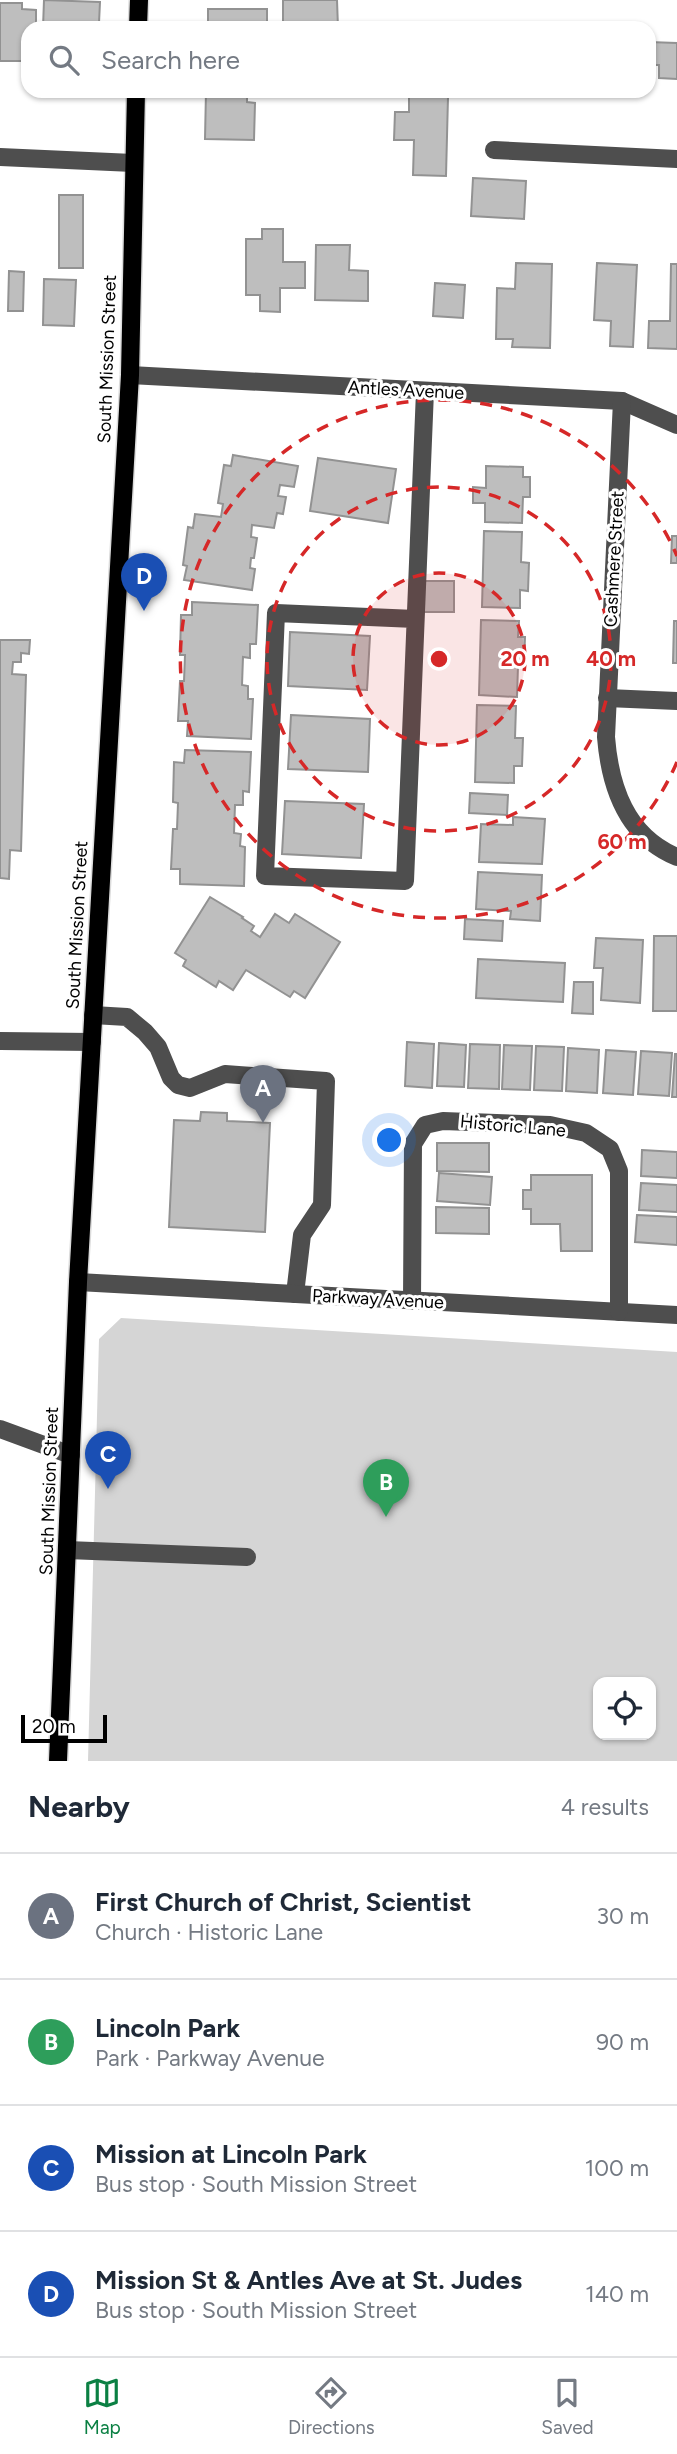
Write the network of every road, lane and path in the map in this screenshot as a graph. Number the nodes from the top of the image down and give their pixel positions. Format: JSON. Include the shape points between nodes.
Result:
{"nodes":[{"id":1,"x":139,"y":0,"type":"edge"},
{"id":2,"x":138,"y":21,"type":"edge"},
{"id":3,"x":136,"y":98,"type":"edge"},
{"id":4,"x":494,"y":150,"type":"dead end"},
{"id":5,"x":0,"y":157,"type":"edge"},
{"id":6,"x":677,"y":159,"type":"edge"},
{"id":7,"x":133,"y":163,"type":"junction"},
{"id":8,"x":130,"y":375,"type":"junction"},
{"id":9,"x":425,"y":391,"type":"junction"},
{"id":10,"x":622,"y":401,"type":"junction"},
{"id":11,"x":677,"y":425,"type":"edge"},
{"id":12,"x":415,"y":619,"type":"junction"},
{"id":13,"x":607,"y":698,"type":"junction"},
{"id":14,"x":677,"y":701,"type":"edge"},
{"id":15,"x":677,"y":857,"type":"edge"},
{"id":16,"x":93,"y":1015,"type":"junction"},
{"id":17,"x":0,"y":1041,"type":"edge"},
{"id":18,"x":92,"y":1042,"type":"junction"},
{"id":19,"x":78,"y":1282,"type":"junction"},
{"id":20,"x":295,"y":1294,"type":"junction"},
{"id":21,"x":412,"y":1301,"type":"junction"},
{"id":22,"x":619,"y":1312,"type":"junction"},
{"id":23,"x":677,"y":1315,"type":"edge"},
{"id":24,"x":0,"y":1429,"type":"edge"},
{"id":25,"x":71,"y":1455,"type":"junction"},
{"id":26,"x":67,"y":1550,"type":"junction"},
{"id":27,"x":247,"y":1557,"type":"dead end"},
{"id":28,"x":58,"y":1761,"type":"edge"}],
"edges":[{"from":1,"to":2,"type":"main road"},
{"from":3,"to":7,"type":"main road","name":"South Mission Street"},
{"from":4,"to":6,"type":"street"},
{"from":5,"to":7,"type":"street"},
{"from":7,"to":8,"type":"main road","name":"South Mission Street"},
{"from":8,"to":9,"type":"street","name":"Antles Avenue"},
{"from":8,"to":16,"type":"main road","name":"South Mission Street"},
{"from":9,"to":10,"type":"street","name":"Antles Avenue"},
{"from":9,"to":12,"type":"street"},
{"from":10,"to":11,"type":"street","name":"Antles Avenue"},
{"from":10,"to":13,"type":"street","name":"Cashmere Street"},
{"from":12,"to":12,"type":"street","via":[[405,881],[265,876],[276,613]]},
{"from":13,"to":14,"type":"street"},
{"from":13,"to":15,"type":"street","name":"Cashmere Street","via":[[606,737],[614,790],[637,828]]},
{"from":16,"to":18,"type":"main road","name":"South Mission Street"},
{"from":16,"to":20,"type":"street","via":[[127,1017],[158,1047],[178,1085],[190,1088],[225,1074],[326,1081],[322,1205],[302,1234]]},
{"from":17,"to":18,"type":"street"},
{"from":18,"to":19,"type":"main road","name":"South Mission Street"},
{"from":19,"to":20,"type":"street","name":"Parkway Avenue"},
{"from":19,"to":25,"type":"main road","name":"South Mission Street"},
{"from":20,"to":21,"type":"street","name":"Parkway Avenue"},
{"from":21,"to":22,"type":"street","name":"Parkway Avenue"},
{"from":21,"to":22,"type":"street","name":"Historic Lane","via":[[413,1144],[425,1125],[443,1121],[550,1125],[594,1138],[610,1149],[619,1171]]},
{"from":22,"to":23,"type":"street","name":"Parkway Avenue"},
{"from":24,"to":25,"type":"street"},
{"from":25,"to":26,"type":"main road","name":"South Mission Street"},
{"from":26,"to":27,"type":"street"},
{"from":26,"to":28,"type":"main road","name":"South Mission Street"}]}
